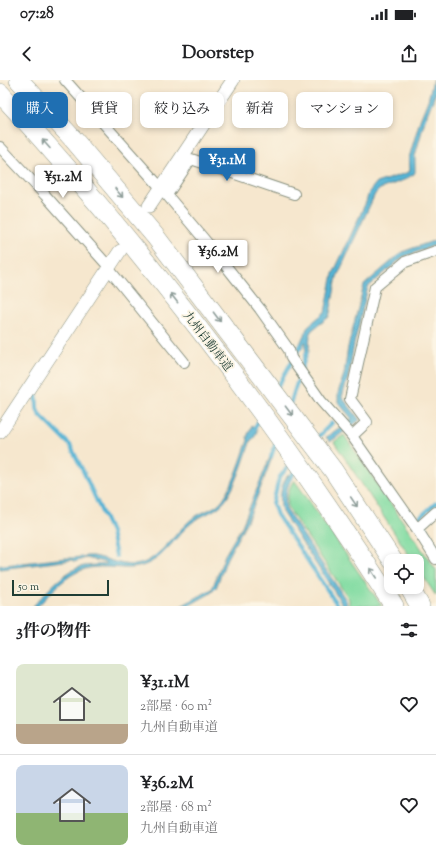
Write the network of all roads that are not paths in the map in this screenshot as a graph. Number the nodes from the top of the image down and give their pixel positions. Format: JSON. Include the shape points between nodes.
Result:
{"nodes":[{"id":1,"x":19,"y":80,"type":"edge"},
{"id":2,"x":65,"y":80,"type":"edge"},
{"id":3,"x":234,"y":80,"type":"edge"},
{"id":4,"x":0,"y":93,"type":"edge"},
{"id":5,"x":0,"y":147,"type":"edge"},
{"id":6,"x":164,"y":191,"type":"junction"},
{"id":7,"x":294,"y":194,"type":"dead end"},
{"id":8,"x":149,"y":206,"type":"dead end"},
{"id":9,"x":120,"y":251,"type":"dead end"},
{"id":10,"x":436,"y":251,"type":"edge"},
{"id":11,"x":109,"y":267,"type":"junction"},
{"id":12,"x":184,"y":362,"type":"dead end"},
{"id":13,"x":0,"y":432,"type":"edge"},
{"id":14,"x":352,"y":436,"type":"junction"},
{"id":15,"x":436,"y":512,"type":"edge"},
{"id":16,"x":417,"y":528,"type":"junction"},
{"id":17,"x":388,"y":554,"type":"edge"},
{"id":18,"x":436,"y":559,"type":"edge"},
{"id":19,"x":413,"y":594,"type":"edge"},
{"id":20,"x":394,"y":606,"type":"edge"},
{"id":21,"x":420,"y":606,"type":"edge"}],
"edges":[{"from":1,"to":17,"type":"highway","name":"九州自動車道","one_way":true,"via":[[74,140],[155,236],[333,470]]},
{"from":2,"to":6,"type":"street"},
{"from":3,"to":6,"type":"street"},
{"from":20,"to":4,"type":"highway","name":"九州自動車道","one_way":true,"via":[[249,395],[98,202]]},
{"from":5,"to":11,"type":"street"},
{"from":6,"to":7,"type":"street","via":[[191,159]]},
{"from":6,"to":8,"type":"street"},
{"from":6,"to":14,"type":"street","via":[[260,309],[321,401]]},
{"from":9,"to":11,"type":"street"},
{"from":10,"to":14,"type":"street","via":[[405,262],[375,288],[350,399],[367,422]]},
{"from":11,"to":12,"type":"street"},
{"from":11,"to":13,"type":"street"},
{"from":14,"to":16,"type":"street"},
{"from":15,"to":16,"type":"street"},
{"from":16,"to":18,"type":"street"},
{"from":19,"to":21,"type":"highway"}]}
